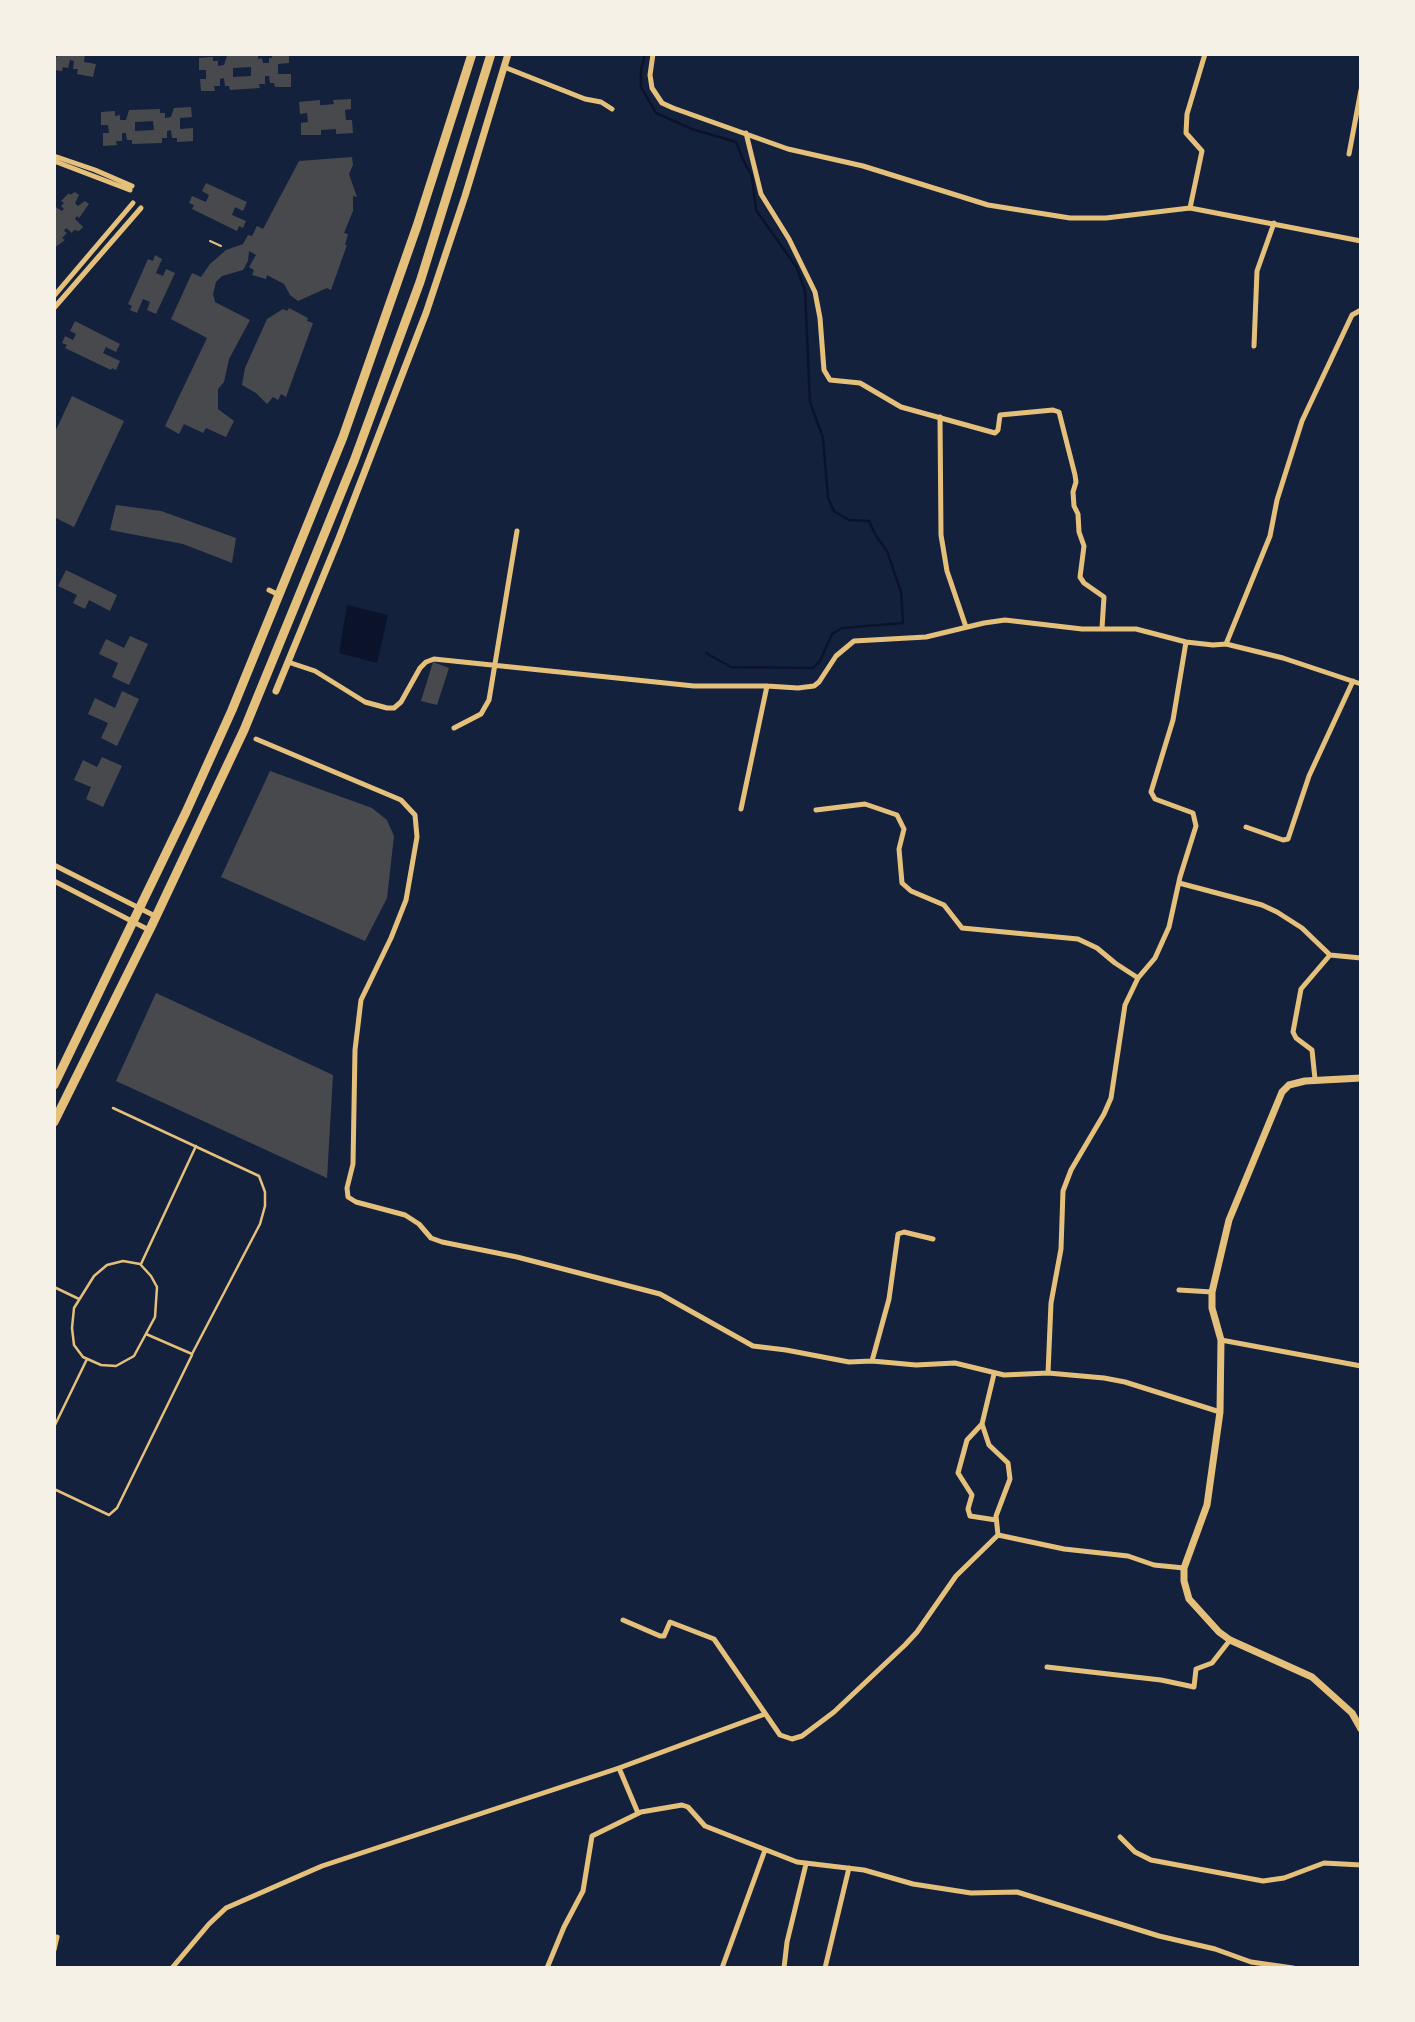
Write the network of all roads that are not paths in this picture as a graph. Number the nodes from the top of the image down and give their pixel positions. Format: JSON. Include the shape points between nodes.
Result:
{"nodes":[{"id":1,"x":472,"y":54,"type":"edge"},
{"id":2,"x":491,"y":54,"type":"edge"},
{"id":3,"x":508,"y":54,"type":"edge"},
{"id":4,"x":653,"y":54,"type":"edge"},
{"id":5,"x":1205,"y":54,"type":"edge"},
{"id":6,"x":504,"y":67,"type":"junction"},
{"id":7,"x":1361,"y":90,"type":"edge"},
{"id":8,"x":612,"y":109,"type":"dead end"},
{"id":9,"x":746,"y":133,"type":"junction"},
{"id":10,"x":1349,"y":154,"type":"dead end"},
{"id":11,"x":54,"y":156,"type":"edge"},
{"id":12,"x":54,"y":162,"type":"edge"},
{"id":13,"x":133,"y":203,"type":"dead end"},
{"id":14,"x":141,"y":208,"type":"dead end"},
{"id":15,"x":1190,"y":208,"type":"junction"},
{"id":16,"x":1275,"y":223,"type":"junction"},
{"id":17,"x":1361,"y":241,"type":"edge"},
{"id":18,"x":80,"y":265,"type":"junction"},
{"id":19,"x":87,"y":270,"type":"junction"},
{"id":20,"x":54,"y":296,"type":"edge"},
{"id":21,"x":54,"y":308,"type":"edge"},
{"id":22,"x":1361,"y":310,"type":"edge"},
{"id":23,"x":1254,"y":346,"type":"dead end"},
{"id":24,"x":940,"y":416,"type":"junction"},
{"id":25,"x":517,"y":531,"type":"dead end"},
{"id":26,"x":269,"y":590,"type":"dead end"},
{"id":27,"x":279,"y":595,"type":"junction"},
{"id":28,"x":967,"y":627,"type":"junction"},
{"id":29,"x":1102,"y":628,"type":"junction"},
{"id":30,"x":1186,"y":642,"type":"junction"},
{"id":31,"x":1226,"y":644,"type":"junction"},
{"id":32,"x":288,"y":662,"type":"junction"},
{"id":33,"x":494,"y":665,"type":"junction"},
{"id":34,"x":1353,"y":681,"type":"junction"},
{"id":35,"x":1361,"y":684,"type":"edge"},
{"id":36,"x":767,"y":686,"type":"junction"},
{"id":37,"x":276,"y":691,"type":"dead end"},
{"id":38,"x":454,"y":728,"type":"dead end"},
{"id":39,"x":256,"y":739,"type":"dead end"},
{"id":40,"x":741,"y":809,"type":"dead end"},
{"id":41,"x":816,"y":810,"type":"dead end"},
{"id":42,"x":1246,"y":827,"type":"dead end"},
{"id":43,"x":54,"y":865,"type":"edge"},
{"id":44,"x":54,"y":881,"type":"edge"},
{"id":45,"x":1179,"y":883,"type":"junction"},
{"id":46,"x":138,"y":908,"type":"junction"},
{"id":47,"x":155,"y":916,"type":"junction"},
{"id":48,"x":132,"y":921,"type":"junction"},
{"id":49,"x":149,"y":930,"type":"junction"},
{"id":50,"x":1330,"y":955,"type":"junction"},
{"id":51,"x":1361,"y":958,"type":"edge"},
{"id":52,"x":1138,"y":978,"type":"junction"},
{"id":53,"x":1361,"y":1078,"type":"edge"},
{"id":54,"x":1315,"y":1079,"type":"junction"},
{"id":55,"x":54,"y":1084,"type":"edge"},
{"id":56,"x":113,"y":1108,"type":"dead end"},
{"id":57,"x":54,"y":1122,"type":"edge"},
{"id":58,"x":195,"y":1146,"type":"junction"},
{"id":59,"x":933,"y":1239,"type":"dead end"},
{"id":60,"x":140,"y":1264,"type":"junction"},
{"id":61,"x":54,"y":1287,"type":"edge"},
{"id":62,"x":1179,"y":1290,"type":"dead end"},
{"id":63,"x":1212,"y":1292,"type":"junction"},
{"id":64,"x":79,"y":1299,"type":"junction"},
{"id":65,"x":146,"y":1334,"type":"junction"},
{"id":66,"x":1221,"y":1340,"type":"junction"},
{"id":67,"x":192,"y":1354,"type":"junction"},
{"id":68,"x":87,"y":1359,"type":"junction"},
{"id":69,"x":873,"y":1361,"type":"junction"},
{"id":70,"x":1361,"y":1366,"type":"edge"},
{"id":71,"x":1048,"y":1373,"type":"junction"},
{"id":72,"x":994,"y":1374,"type":"junction"},
{"id":73,"x":1220,"y":1412,"type":"junction"},
{"id":74,"x":982,"y":1424,"type":"junction"},
{"id":75,"x":54,"y":1427,"type":"edge"},
{"id":76,"x":54,"y":1489,"type":"edge"},
{"id":77,"x":996,"y":1520,"type":"junction"},
{"id":78,"x":998,"y":1535,"type":"junction"},
{"id":79,"x":1184,"y":1568,"type":"junction"},
{"id":80,"x":624,"y":1620,"type":"dead end"},
{"id":81,"x":1230,"y":1640,"type":"junction"},
{"id":82,"x":1047,"y":1667,"type":"dead end"},
{"id":83,"x":765,"y":1714,"type":"junction"},
{"id":84,"x":1361,"y":1729,"type":"edge"},
{"id":85,"x":619,"y":1768,"type":"junction"},
{"id":86,"x":638,"y":1814,"type":"junction"},
{"id":87,"x":1119,"y":1837,"type":"dead end"},
{"id":88,"x":765,"y":1850,"type":"junction"},
{"id":89,"x":806,"y":1864,"type":"junction"},
{"id":90,"x":1361,"y":1865,"type":"edge"},
{"id":91,"x":849,"y":1868,"type":"junction"},
{"id":92,"x":57,"y":1937,"type":"dead end"},
{"id":93,"x":54,"y":1950,"type":"edge"},
{"id":94,"x":172,"y":1968,"type":"edge"},
{"id":95,"x":547,"y":1968,"type":"edge"},
{"id":96,"x":722,"y":1968,"type":"edge"},
{"id":97,"x":784,"y":1968,"type":"edge"},
{"id":98,"x":825,"y":1968,"type":"edge"},
{"id":99,"x":1293,"y":1968,"type":"edge"}],
"edges":[{"from":1,"to":27,"type":"main road","via":[[343,437]]},
{"from":2,"to":47,"type":"main road","via":[[424,269],[354,461],[244,730]]},
{"from":3,"to":6,"type":"street"},
{"from":4,"to":9,"type":"street","via":[[652,88],[662,103]]},
{"from":5,"to":15,"type":"street","via":[[1187,114],[1186,133],[1202,151]]},
{"from":6,"to":8,"type":"street"},
{"from":6,"to":32,"type":"street","via":[[426,313]]},
{"from":7,"to":10,"type":"street"},
{"from":9,"to":15,"type":"street","via":[[788,149],[1025,212],[1106,218]]},
{"from":9,"to":24,"type":"street","via":[[761,194],[815,292],[826,376],[860,383],[901,407]]},
{"from":11,"to":12,"type":"street","via":[[131,188]]},
{"from":13,"to":18,"type":"street"},
{"from":14,"to":19,"type":"street"},
{"from":15,"to":16,"type":"street"},
{"from":16,"to":17,"type":"street"},
{"from":16,"to":23,"type":"street","via":[[1257,271]]},
{"from":18,"to":19,"type":"street"},
{"from":18,"to":20,"type":"street"},
{"from":19,"to":21,"type":"street"},
{"from":22,"to":31,"type":"street","via":[[1352,315],[1302,421],[1270,536]]},
{"from":24,"to":28,"type":"street","via":[[941,535],[947,571]]},
{"from":24,"to":29,"type":"street","via":[[995,433],[1000,415],[1059,412],[1076,480],[1074,506],[1084,546],[1080,577],[1104,597]]},
{"from":25,"to":33,"type":"street"},
{"from":26,"to":27,"type":"street"},
{"from":27,"to":46,"type":"main road","via":[[232,710]]},
{"from":28,"to":29,"type":"street","via":[[1005,620]]},
{"from":28,"to":36,"type":"street","via":[[926,637],[854,641],[814,686]]},
{"from":29,"to":30,"type":"street","via":[[1145,630]]},
{"from":30,"to":31,"type":"street"},
{"from":30,"to":45,"type":"street","via":[[1173,720],[1151,792],[1155,799],[1196,817]]},
{"from":31,"to":34,"type":"street"},
{"from":32,"to":33,"type":"street","via":[[315,671],[365,702],[387,708],[401,702],[426,662],[444,659]]},
{"from":32,"to":37,"type":"street"},
{"from":33,"to":36,"type":"street","via":[[694,687]]},
{"from":33,"to":38,"type":"street","via":[[489,700],[481,714]]},
{"from":34,"to":35,"type":"street"},
{"from":34,"to":42,"type":"street","via":[[1309,776],[1288,839]]},
{"from":36,"to":40,"type":"street"},
{"from":39,"to":69,"type":"street","via":[[401,800],[415,815],[406,900],[361,1000],[348,1197],[405,1215],[442,1242],[660,1294],[753,1346],[840,1361]]},
{"from":41,"to":52,"type":"street","via":[[864,804],[897,815],[904,829],[902,883],[944,905],[962,928],[1078,939]]},
{"from":43,"to":46,"type":"street"},
{"from":44,"to":48,"type":"street"},
{"from":45,"to":50,"type":"street","via":[[1277,912]]},
{"from":45,"to":52,"type":"street","via":[[1160,949]]},
{"from":46,"to":47,"type":"street"},
{"from":46,"to":48,"type":"main road"},
{"from":47,"to":49,"type":"main road"},
{"from":48,"to":49,"type":"street"},
{"from":48,"to":55,"type":"main road"},
{"from":49,"to":57,"type":"main road"},
{"from":50,"to":51,"type":"street"},
{"from":50,"to":54,"type":"street","via":[[1301,989],[1293,1028],[1294,1036],[1312,1050]]},
{"from":52,"to":71,"type":"street","via":[[1123,1013],[1111,1098],[1063,1191]]},
{"from":53,"to":54,"type":"street"},
{"from":54,"to":63,"type":"street","via":[[1289,1085],[1282,1092],[1229,1220]]},
{"from":56,"to":58,"type":"lane"},
{"from":58,"to":60,"type":"lane"},
{"from":58,"to":67,"type":"lane","via":[[259,1175],[265,1206]]},
{"from":59,"to":69,"type":"street","via":[[899,1233]]},
{"from":60,"to":64,"type":"lane","via":[[123,1261],[107,1265]]},
{"from":60,"to":65,"type":"lane","via":[[157,1287],[155,1317]]},
{"from":61,"to":64,"type":"lane"},
{"from":62,"to":63,"type":"street"},
{"from":63,"to":66,"type":"street"},
{"from":64,"to":68,"type":"lane","via":[[74,1308],[74,1345]]},
{"from":65,"to":67,"type":"lane"},
{"from":65,"to":68,"type":"lane","via":[[134,1356],[116,1366]]},
{"from":66,"to":70,"type":"street"},
{"from":66,"to":73,"type":"street"},
{"from":67,"to":76,"type":"lane","via":[[117,1508],[109,1514]]},
{"from":68,"to":75,"type":"lane"},
{"from":69,"to":72,"type":"street","via":[[955,1363]]},
{"from":71,"to":72,"type":"street"},
{"from":71,"to":73,"type":"street","via":[[1125,1382]]},
{"from":72,"to":74,"type":"street"},
{"from":73,"to":79,"type":"street","via":[[1207,1505]]},
{"from":74,"to":77,"type":"street","via":[[989,1446],[1007,1463],[1010,1479]]},
{"from":74,"to":77,"type":"street","via":[[967,1440],[958,1473],[972,1495],[970,1516]]},
{"from":77,"to":78,"type":"street"},
{"from":78,"to":79,"type":"street"},
{"from":78,"to":83,"type":"street","via":[[956,1576],[905,1645],[834,1712],[792,1739],[780,1735]]},
{"from":79,"to":81,"type":"street","via":[[1189,1599]]},
{"from":80,"to":83,"type":"street","via":[[660,1636],[670,1622],[714,1639]]},
{"from":81,"to":82,"type":"street","via":[[1212,1663],[1196,1669],[1194,1687]]},
{"from":81,"to":84,"type":"street","via":[[1312,1677],[1352,1713]]},
{"from":83,"to":85,"type":"street"},
{"from":85,"to":86,"type":"street"},
{"from":85,"to":94,"type":"street","via":[[339,1860],[226,1908]]},
{"from":86,"to":88,"type":"street","via":[[685,1805],[705,1826]]},
{"from":86,"to":95,"type":"street","via":[[592,1836],[583,1891]]},
{"from":87,"to":90,"type":"street","via":[[1152,1860],[1264,1881],[1324,1863]]},
{"from":88,"to":89,"type":"street"},
{"from":88,"to":96,"type":"street"},
{"from":89,"to":91,"type":"street"},
{"from":89,"to":97,"type":"street"},
{"from":91,"to":98,"type":"street"},
{"from":91,"to":99,"type":"street","via":[[971,1893],[1017,1892],[1251,1962]]},
{"from":92,"to":93,"type":"street"}]}
